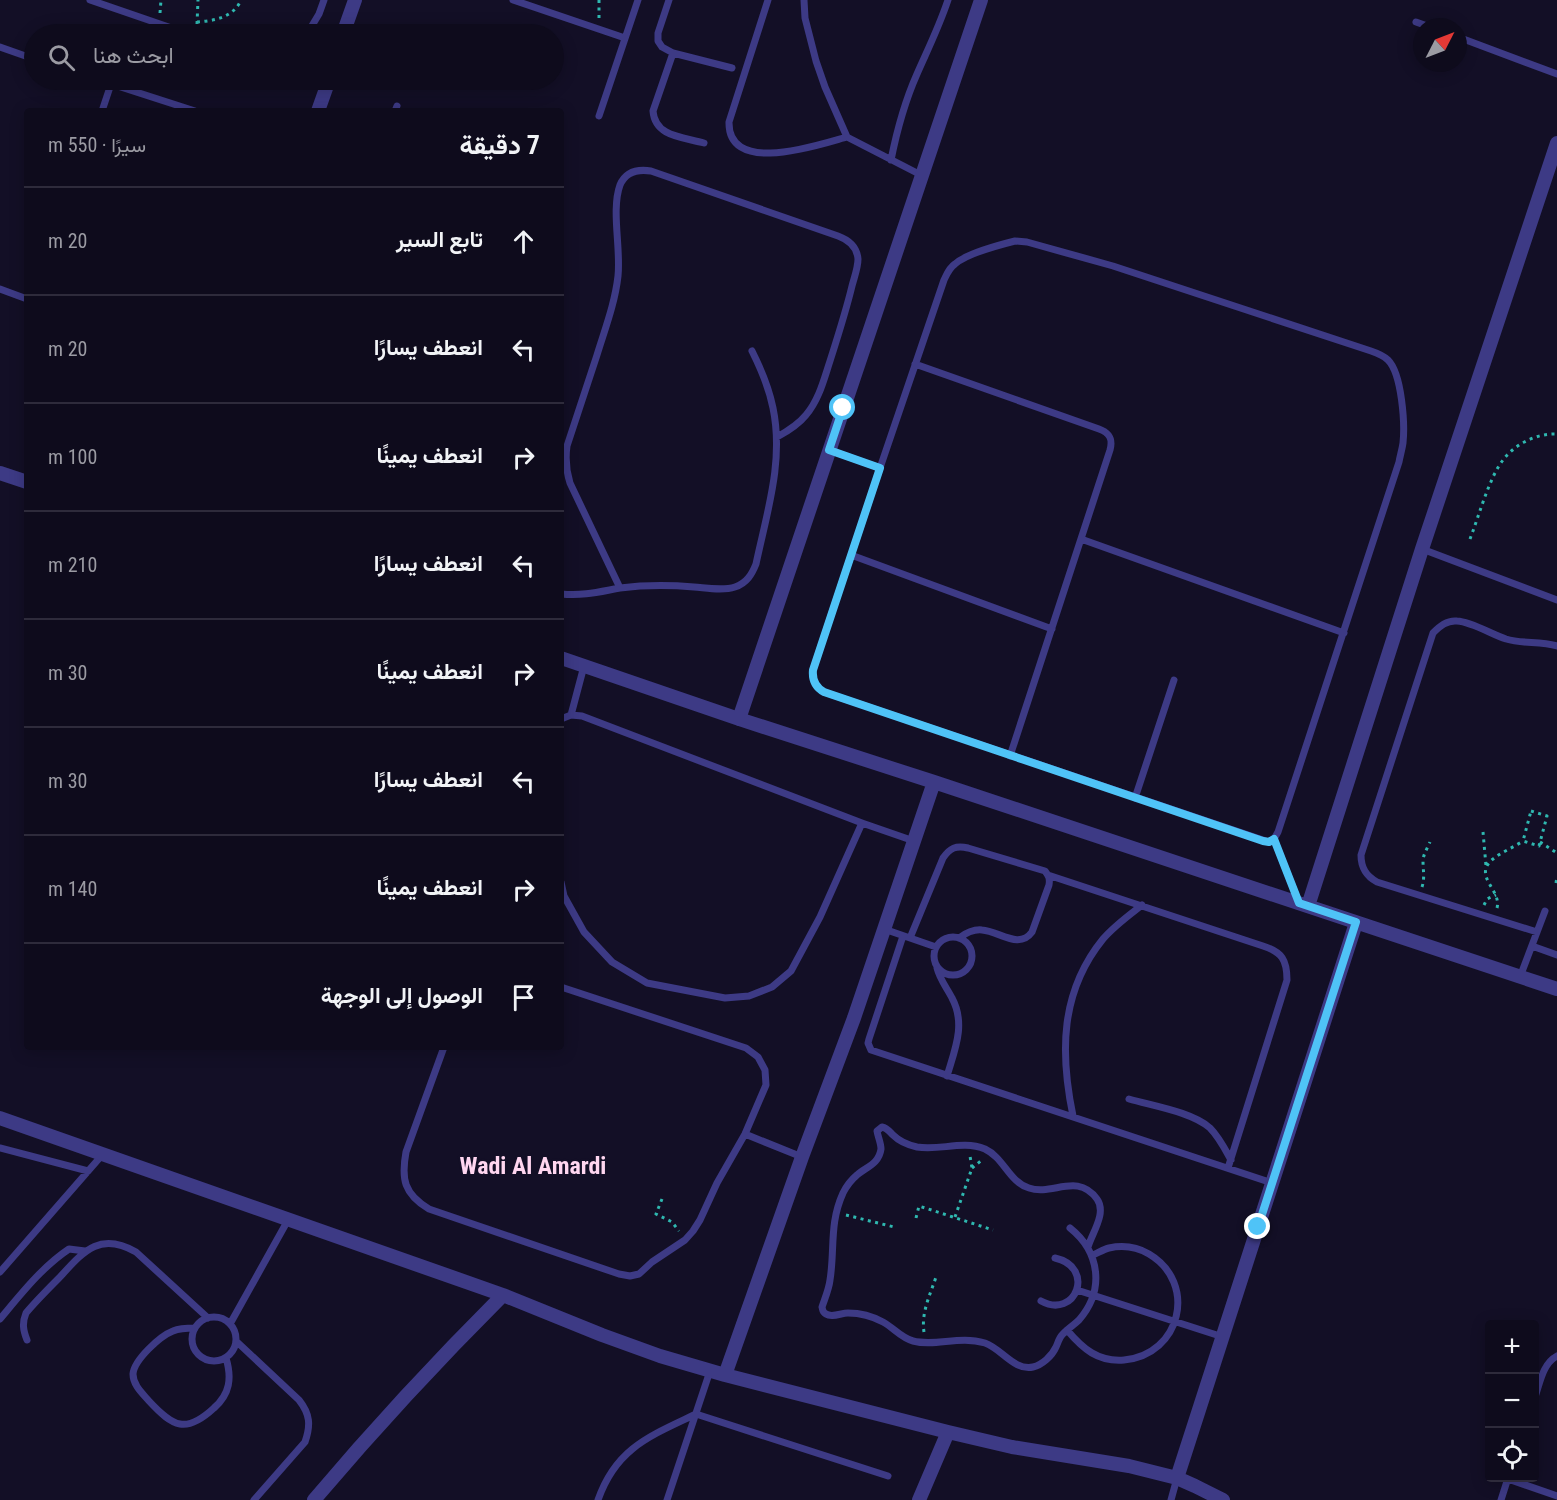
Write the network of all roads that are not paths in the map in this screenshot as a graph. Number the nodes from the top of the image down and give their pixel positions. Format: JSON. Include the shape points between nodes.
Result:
{"nodes":[{"id":1,"x":90,"y":0,"type":"edge"},
{"id":2,"x":324,"y":0,"type":"edge"},
{"id":3,"x":355,"y":0,"type":"edge"},
{"id":4,"x":513,"y":0,"type":"edge"},
{"id":5,"x":638,"y":0,"type":"edge"},
{"id":6,"x":669,"y":0,"type":"edge"},
{"id":7,"x":768,"y":0,"type":"edge"},
{"id":8,"x":804,"y":0,"type":"edge"},
{"id":9,"x":948,"y":0,"type":"edge"},
{"id":10,"x":981,"y":0,"type":"edge"},
{"id":11,"x":160,"y":24,"type":"edge"},
{"id":12,"x":313,"y":24,"type":"edge"},
{"id":13,"x":347,"y":24,"type":"edge"},
{"id":14,"x":625,"y":38,"type":"junction"},
{"id":15,"x":1467,"y":40,"type":"edge"},
{"id":16,"x":0,"y":47,"type":"edge"},
{"id":17,"x":673,"y":52,"type":"junction"},
{"id":18,"x":24,"y":55,"type":"edge"},
{"id":19,"x":732,"y":68,"type":"dead end"},
{"id":20,"x":1557,"y":74,"type":"edge"},
{"id":21,"x":109,"y":90,"type":"edge"},
{"id":22,"x":130,"y":90,"type":"edge"},
{"id":23,"x":325,"y":90,"type":"edge"},
{"id":24,"x":103,"y":108,"type":"edge"},
{"id":25,"x":186,"y":108,"type":"edge"},
{"id":26,"x":319,"y":108,"type":"edge"},
{"id":27,"x":598,"y":116,"type":"dead end"},
{"id":28,"x":847,"y":137,"type":"junction"},
{"id":29,"x":704,"y":143,"type":"dead end"},
{"id":30,"x":1557,"y":143,"type":"edge"},
{"id":31,"x":891,"y":160,"type":"junction"},
{"id":32,"x":921,"y":175,"type":"junction"},
{"id":33,"x":0,"y":290,"type":"edge"},
{"id":34,"x":24,"y":298,"type":"edge"},
{"id":35,"x":752,"y":351,"type":"dead end"},
{"id":36,"x":915,"y":364,"type":"junction"},
{"id":37,"x":777,"y":437,"type":"junction"},
{"id":38,"x":829,"y":450,"type":"junction"},
{"id":39,"x":880,"y":468,"type":"junction"},
{"id":40,"x":0,"y":473,"type":"edge"},
{"id":41,"x":24,"y":481,"type":"edge"},
{"id":42,"x":1081,"y":539,"type":"junction"},
{"id":43,"x":1422,"y":549,"type":"junction"},
{"id":44,"x":851,"y":555,"type":"junction"},
{"id":45,"x":620,"y":588,"type":"junction"},
{"id":46,"x":564,"y":594,"type":"edge"},
{"id":47,"x":1557,"y":600,"type":"edge"},
{"id":48,"x":1052,"y":629,"type":"junction"},
{"id":49,"x":1344,"y":633,"type":"junction"},
{"id":50,"x":1557,"y":646,"type":"edge"},
{"id":51,"x":564,"y":659,"type":"edge"},
{"id":52,"x":584,"y":666,"type":"junction"},
{"id":53,"x":1174,"y":680,"type":"dead end"},
{"id":54,"x":571,"y":715,"type":"junction"},
{"id":55,"x":564,"y":718,"type":"edge"},
{"id":56,"x":738,"y":719,"type":"junction"},
{"id":57,"x":1010,"y":756,"type":"junction"},
{"id":58,"x":934,"y":782,"type":"junction"},
{"id":59,"x":1136,"y":798,"type":"junction"},
{"id":60,"x":862,"y":823,"type":"junction"},
{"id":61,"x":1274,"y":839,"type":"junction"},
{"id":62,"x":914,"y":841,"type":"junction"},
{"id":63,"x":1048,"y":875,"type":"junction"},
{"id":64,"x":564,"y":896,"type":"edge"},
{"id":65,"x":1304,"y":904,"type":"junction"},
{"id":66,"x":1142,"y":905,"type":"junction"},
{"id":67,"x":1545,"y":911,"type":"dead end"},
{"id":68,"x":1356,"y":922,"type":"junction"},
{"id":69,"x":884,"y":929,"type":"junction"},
{"id":70,"x":1537,"y":932,"type":"junction"},
{"id":71,"x":907,"y":937,"type":"junction"},
{"id":72,"x":959,"y":938,"type":"junction"},
{"id":73,"x":936,"y":946,"type":"junction"},
{"id":74,"x":1532,"y":946,"type":"junction"},
{"id":75,"x":1557,"y":955,"type":"edge"},
{"id":76,"x":936,"y":966,"type":"junction"},
{"id":77,"x":1520,"y":977,"type":"junction"},
{"id":78,"x":564,"y":988,"type":"edge"},
{"id":79,"x":1557,"y":989,"type":"edge"},
{"id":80,"x":443,"y":1050,"type":"edge"},
{"id":81,"x":947,"y":1076,"type":"junction"},
{"id":82,"x":1129,"y":1099,"type":"dead end"},
{"id":83,"x":1073,"y":1116,"type":"junction"},
{"id":84,"x":0,"y":1118,"type":"edge"},
{"id":85,"x":745,"y":1134,"type":"junction"},
{"id":86,"x":0,"y":1148,"type":"edge"},
{"id":87,"x":103,"y":1154,"type":"junction"},
{"id":88,"x":802,"y":1156,"type":"junction"},
{"id":89,"x":1231,"y":1160,"type":"junction"},
{"id":90,"x":1228,"y":1168,"type":"junction"},
{"id":91,"x":88,"y":1171,"type":"junction"},
{"id":92,"x":1272,"y":1183,"type":"junction"},
{"id":93,"x":288,"y":1220,"type":"junction"},
{"id":94,"x":1070,"y":1228,"type":"dead end"},
{"id":95,"x":1088,"y":1247,"type":"junction"},
{"id":96,"x":85,"y":1251,"type":"junction"},
{"id":97,"x":1092,"y":1255,"type":"junction"},
{"id":98,"x":1055,"y":1258,"type":"dead end"},
{"id":99,"x":0,"y":1272,"type":"edge"},
{"id":100,"x":1077,"y":1290,"type":"junction"},
{"id":101,"x":503,"y":1295,"type":"junction"},
{"id":102,"x":1093,"y":1295,"type":"junction"},
{"id":103,"x":1041,"y":1301,"type":"dead end"},
{"id":104,"x":208,"y":1318,"type":"junction"},
{"id":105,"x":0,"y":1319,"type":"edge"},
{"id":106,"x":1175,"y":1322,"type":"junction"},
{"id":107,"x":230,"y":1323,"type":"junction"},
{"id":108,"x":195,"y":1328,"type":"junction"},
{"id":109,"x":1067,"y":1330,"type":"junction"},
{"id":110,"x":1222,"y":1337,"type":"junction"},
{"id":111,"x":27,"y":1340,"type":"dead end"},
{"id":112,"x":236,"y":1341,"type":"junction"},
{"id":113,"x":1557,"y":1356,"type":"edge"},
{"id":114,"x":226,"y":1358,"type":"junction"},
{"id":115,"x":710,"y":1371,"type":"junction"},
{"id":116,"x":725,"y":1375,"type":"junction"},
{"id":117,"x":1539,"y":1386,"type":"edge"},
{"id":118,"x":696,"y":1414,"type":"junction"},
{"id":119,"x":948,"y":1432,"type":"junction"},
{"id":120,"x":888,"y":1476,"type":"dead end"},
{"id":121,"x":1177,"y":1478,"type":"junction"},
{"id":122,"x":1507,"y":1482,"type":"edge"},
{"id":123,"x":1519,"y":1482,"type":"edge"},
{"id":124,"x":1557,"y":1496,"type":"edge"},
{"id":125,"x":254,"y":1500,"type":"edge"},
{"id":126,"x":314,"y":1500,"type":"edge"},
{"id":127,"x":598,"y":1500,"type":"edge"},
{"id":128,"x":667,"y":1500,"type":"edge"},
{"id":129,"x":919,"y":1500,"type":"edge"},
{"id":130,"x":1171,"y":1500,"type":"edge"},
{"id":131,"x":1223,"y":1500,"type":"edge"},
{"id":132,"x":1501,"y":1500,"type":"edge"}],
"edges":[{"from":1,"to":11,"type":"lane"},
{"from":2,"to":12,"type":"lane"},
{"from":3,"to":13,"type":"street"},
{"from":4,"to":14,"type":"lane"},
{"from":5,"to":14,"type":"lane"},
{"from":6,"to":17,"type":"lane","via":[[658,41]]},
{"from":7,"to":28,"type":"lane","via":[[729,122],[732,140],[746,151],[776,152]]},
{"from":8,"to":28,"type":"lane","via":[[816,61]]},
{"from":9,"to":31,"type":"lane","via":[[906,103]]},
{"from":10,"to":32,"type":"street"},
{"from":14,"to":27,"type":"lane"},
{"from":15,"to":20,"type":"lane"},
{"from":16,"to":18,"type":"lane"},
{"from":17,"to":19,"type":"lane"},
{"from":17,"to":29,"type":"lane","via":[[654,118],[666,133]]},
{"from":21,"to":24,"type":"lane"},
{"from":22,"to":25,"type":"lane"},
{"from":23,"to":26,"type":"street"},
{"from":28,"to":31,"type":"lane"},
{"from":30,"to":43,"type":"street"},
{"from":31,"to":32,"type":"lane"},
{"from":32,"to":38,"type":"street"},
{"from":33,"to":34,"type":"lane"},
{"from":35,"to":37,"type":"lane","via":[[765,378]]},
{"from":36,"to":39,"type":"lane"},
{"from":36,"to":42,"type":"lane","via":[[1111,436]]},
{"from":36,"to":49,"type":"lane","via":[[948,271],[965,258],[1015,241],[1113,266],[1381,354],[1389,360],[1398,378],[1403,444]]},
{"from":37,"to":45,"type":"lane","via":[[773,486],[756,564],[745,582],[725,589]]},
{"from":37,"to":45,"type":"lane","via":[[807,415],[820,390],[858,259],[852,244],[651,171],[632,172],[620,185],[617,201],[619,250],[614,300],[565,459],[570,483]]},
{"from":38,"to":39,"type":"lane"},
{"from":38,"to":56,"type":"street"},
{"from":39,"to":44,"type":"lane"},
{"from":40,"to":41,"type":"street"},
{"from":42,"to":48,"type":"lane"},
{"from":42,"to":49,"type":"lane"},
{"from":43,"to":47,"type":"lane"},
{"from":43,"to":65,"type":"street"},
{"from":44,"to":48,"type":"lane"},
{"from":44,"to":57,"type":"lane","via":[[813,670],[814,683],[824,692]]},
{"from":45,"to":46,"type":"lane"},
{"from":48,"to":57,"type":"lane"},
{"from":49,"to":61,"type":"lane"},
{"from":50,"to":70,"type":"lane","via":[[1505,639],[1459,621],[1440,626],[1433,633],[1361,855],[1363,868],[1377,882]]},
{"from":51,"to":52,"type":"street"},
{"from":52,"to":54,"type":"lane"},
{"from":52,"to":56,"type":"street"},
{"from":53,"to":59,"type":"lane"},
{"from":54,"to":55,"type":"lane"},
{"from":54,"to":60,"type":"lane"},
{"from":56,"to":58,"type":"street"},
{"from":57,"to":59,"type":"lane"},
{"from":58,"to":62,"type":"street"},
{"from":58,"to":65,"type":"street"},
{"from":59,"to":61,"type":"lane","via":[[1263,841]]},
{"from":60,"to":62,"type":"lane"},
{"from":60,"to":64,"type":"lane","via":[[791,971],[772,987],[749,996],[724,998],[647,983],[612,962],[584,932]]},
{"from":61,"to":65,"type":"lane"},
{"from":62,"to":69,"type":"street"},
{"from":63,"to":66,"type":"lane"},
{"from":63,"to":71,"type":"lane","via":[[968,848],[953,847],[943,858]]},
{"from":63,"to":72,"type":"lane","via":[[1049,885],[1029,937],[1018,940],[975,930]]},
{"from":65,"to":68,"type":"street"},
{"from":66,"to":83,"type":"lane","via":[[1122,920],[1094,951],[1069,1004],[1065,1060]]},
{"from":66,"to":89,"type":"lane","via":[[1274,950],[1287,969],[1287,980]]},
{"from":67,"to":70,"type":"lane"},
{"from":68,"to":77,"type":"street"},
{"from":68,"to":92,"type":"street"},
{"from":69,"to":71,"type":"lane"},
{"from":69,"to":88,"type":"street"},
{"from":70,"to":74,"type":"lane"},
{"from":71,"to":73,"type":"lane"},
{"from":71,"to":81,"type":"lane","via":[[869,1047]]},
{"from":72,"to":73,"type":"lane","via":[[945,938]]},
{"from":72,"to":76,"type":"lane","via":[[971,952],[972,959],[965,970],[953,975]]},
{"from":73,"to":76,"type":"lane"},
{"from":74,"to":75,"type":"lane"},
{"from":74,"to":77,"type":"lane"},
{"from":76,"to":81,"type":"lane","via":[[958,1012],[960,1027]]},
{"from":77,"to":79,"type":"street"},
{"from":78,"to":85,"type":"lane","via":[[746,1048],[758,1057],[765,1070],[766,1085]]},
{"from":80,"to":85,"type":"lane","via":[[405,1152],[403,1166],[409,1192],[429,1209],[619,1274],[639,1274],[685,1240],[697,1225]]},
{"from":81,"to":83,"type":"lane"},
{"from":82,"to":89,"type":"lane","via":[[1202,1122],[1218,1137]]},
{"from":83,"to":90,"type":"lane"},
{"from":84,"to":87,"type":"street"},
{"from":85,"to":88,"type":"lane"},
{"from":86,"to":91,"type":"lane"},
{"from":87,"to":91,"type":"lane"},
{"from":87,"to":93,"type":"street"},
{"from":88,"to":116,"type":"street"},
{"from":89,"to":90,"type":"lane"},
{"from":90,"to":92,"type":"lane"},
{"from":91,"to":99,"type":"lane"},
{"from":92,"to":110,"type":"street"},
{"from":93,"to":101,"type":"street"},
{"from":93,"to":107,"type":"lane"},
{"from":94,"to":95,"type":"lane"},
{"from":95,"to":97,"type":"lane"},
{"from":95,"to":109,"type":"lane","via":[[1101,1208],[1099,1201],[1083,1187],[1028,1188],[984,1149],[965,1145],[914,1146],[899,1140],[885,1127],[878,1131],[881,1151],[877,1159],[851,1180],[836,1212],[830,1282],[822,1307],[827,1315],[873,1317],[915,1342],[975,1340],[989,1344],[1025,1367],[1048,1358]]},
{"from":96,"to":104,"type":"lane","via":[[111,1244],[136,1252]]},
{"from":96,"to":105,"type":"lane","via":[[69,1249],[57,1256]]},
{"from":96,"to":111,"type":"lane","via":[[26,1313],[23,1331]]},
{"from":97,"to":102,"type":"lane","via":[[1096,1280]]},
{"from":97,"to":106,"type":"lane","via":[[1125,1246],[1143,1250],[1157,1259],[1176,1287],[1179,1304]]},
{"from":98,"to":100,"type":"lane","via":[[1074,1269]]},
{"from":100,"to":102,"type":"lane"},
{"from":100,"to":103,"type":"lane","via":[[1062,1305]]},
{"from":101,"to":115,"type":"street","via":[[660,1356]]},
{"from":101,"to":126,"type":"street","via":[[397,1404]]},
{"from":102,"to":106,"type":"lane"},
{"from":102,"to":109,"type":"lane","via":[[1080,1319]]},
{"from":104,"to":107,"type":"lane"},
{"from":104,"to":108,"type":"lane"},
{"from":106,"to":109,"type":"lane","via":[[1166,1339],[1134,1359],[1114,1360],[1095,1355],[1079,1345]]},
{"from":106,"to":110,"type":"lane"},
{"from":107,"to":112,"type":"lane"},
{"from":108,"to":114,"type":"lane","via":[[192,1340],[197,1353],[207,1360]]},
{"from":108,"to":114,"type":"lane","via":[[183,1328],[160,1338],[135,1366],[135,1384],[160,1413],[182,1424],[204,1417],[227,1392],[230,1369]]},
{"from":110,"to":121,"type":"street"},
{"from":112,"to":114,"type":"lane"},
{"from":112,"to":125,"type":"lane","via":[[299,1400],[309,1420],[305,1442]]},
{"from":113,"to":117,"type":"lane","via":[[1548,1362]]},
{"from":115,"to":116,"type":"street"},
{"from":115,"to":118,"type":"lane"},
{"from":116,"to":119,"type":"street"},
{"from":118,"to":120,"type":"lane"},
{"from":118,"to":127,"type":"lane","via":[[627,1453],[607,1477]]},
{"from":118,"to":128,"type":"lane"},
{"from":119,"to":121,"type":"street"},
{"from":119,"to":129,"type":"street"},
{"from":121,"to":130,"type":"lane"},
{"from":121,"to":131,"type":"street"},
{"from":122,"to":132,"type":"lane"},
{"from":123,"to":124,"type":"lane"}]}
